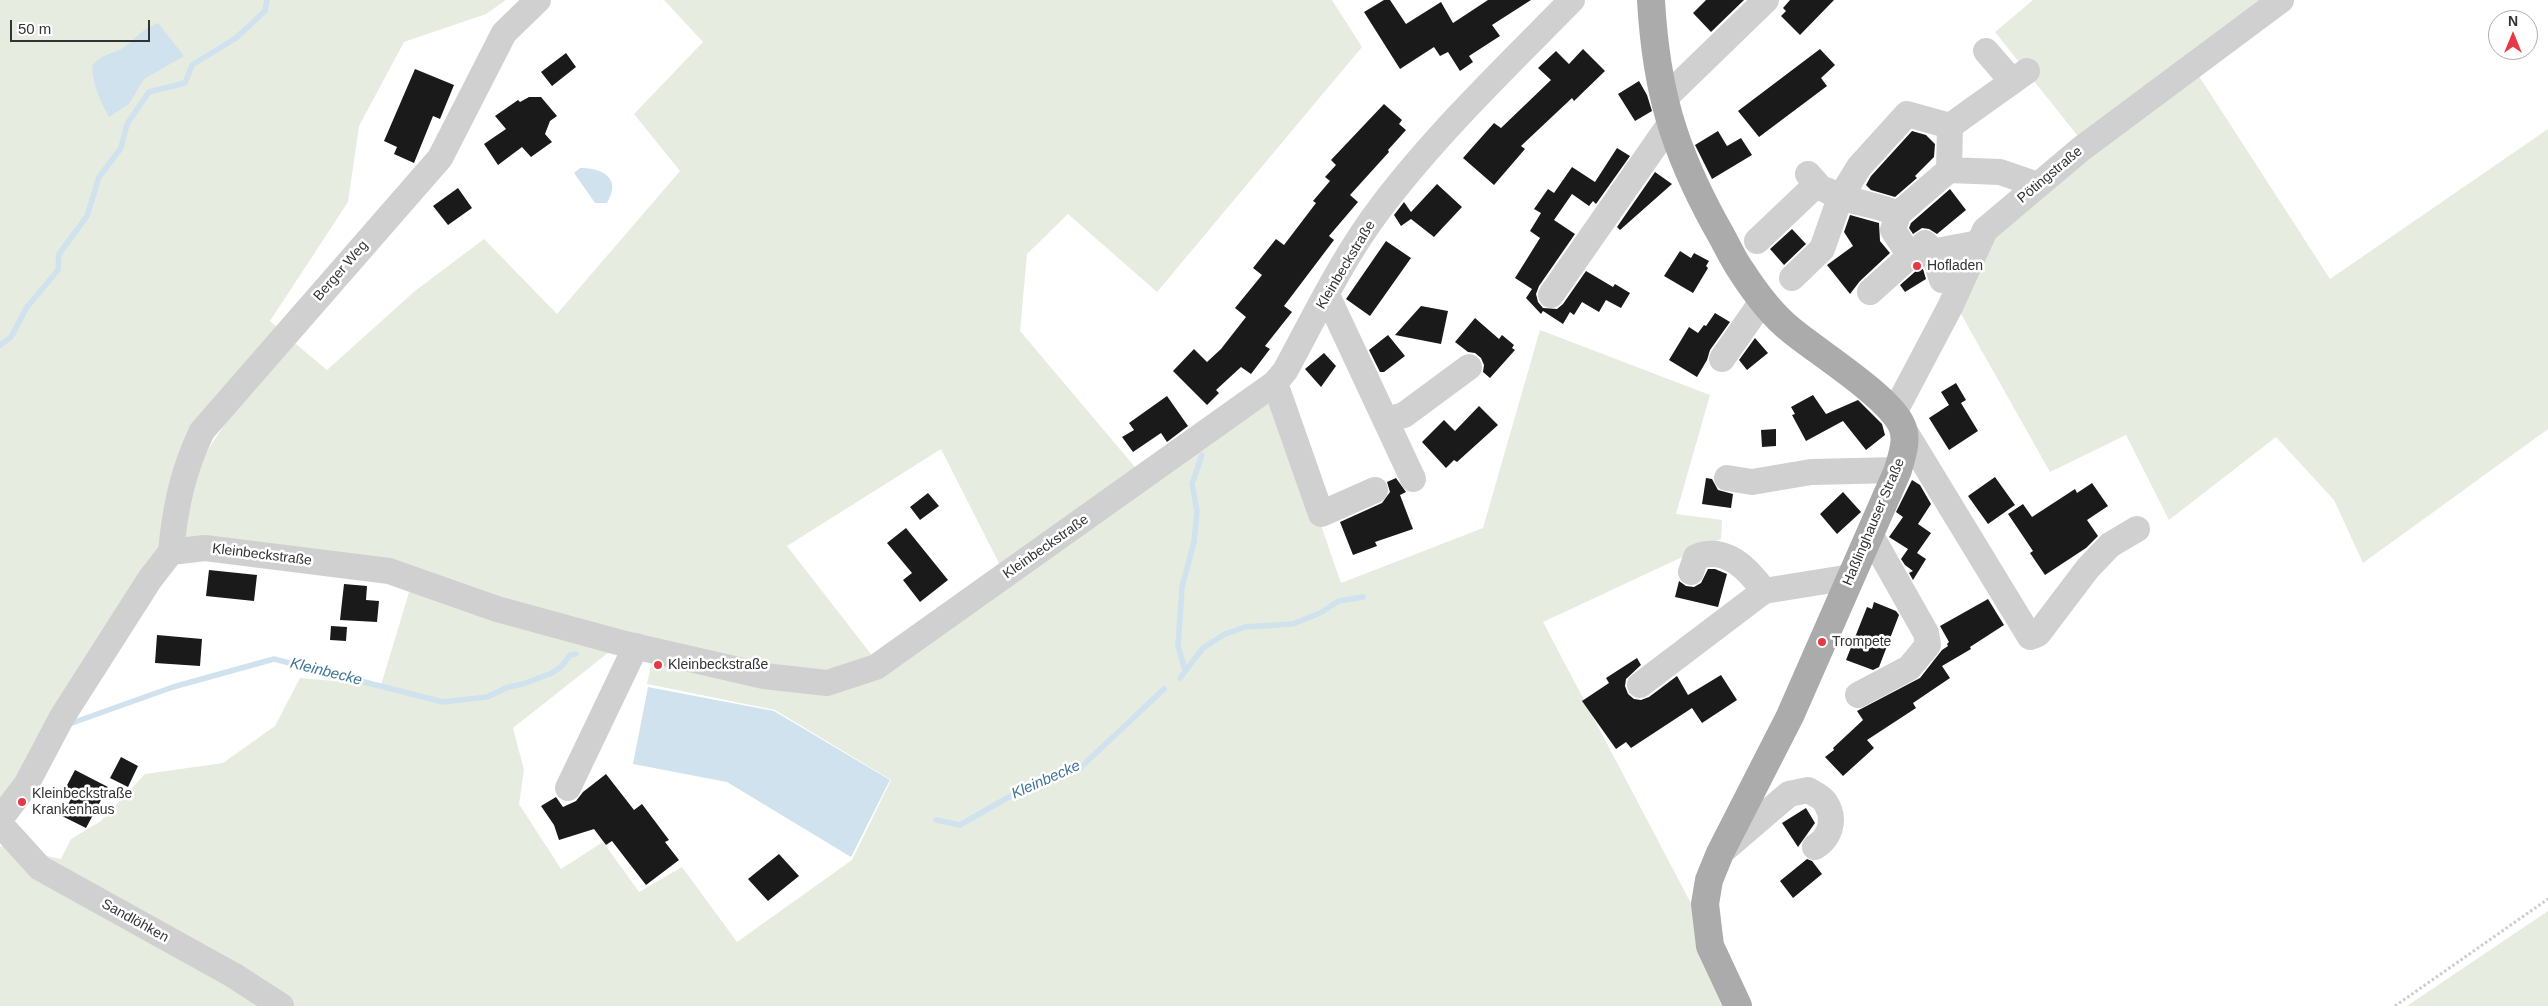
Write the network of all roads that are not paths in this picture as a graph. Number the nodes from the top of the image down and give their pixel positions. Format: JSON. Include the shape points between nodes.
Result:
{"nodes":[{"id":1,"x":538,"y":0,"type":"edge"},
{"id":2,"x":1572,"y":0,"type":"edge"},
{"id":3,"x":1766,"y":0,"type":"edge"},
{"id":4,"x":2281,"y":0,"type":"edge"},
{"id":5,"x":1655,"y":6,"type":"edge"},
{"id":6,"x":2009,"y":65,"type":"dead end"},
{"id":7,"x":1667,"y":112,"type":"junction"},
{"id":8,"x":1950,"y":126,"type":"junction"},
{"id":9,"x":1949,"y":170,"type":"junction"},
{"id":10,"x":2038,"y":185,"type":"junction"},
{"id":11,"x":1840,"y":198,"type":"junction"},
{"id":12,"x":1898,"y":214,"type":"junction"},
{"id":13,"x":1757,"y":241,"type":"dead end"},
{"id":14,"x":1979,"y":243,"type":"junction"},
{"id":15,"x":1930,"y":246,"type":"junction"},
{"id":16,"x":1792,"y":278,"type":"dead end"},
{"id":17,"x":1942,"y":280,"type":"dead end"},
{"id":18,"x":1870,"y":292,"type":"dead end"},
{"id":19,"x":1327,"y":295,"type":"junction"},
{"id":20,"x":1551,"y":295,"type":"dead end"},
{"id":21,"x":1763,"y":300,"type":"junction"},
{"id":22,"x":1722,"y":359,"type":"dead end"},
{"id":23,"x":1469,"y":367,"type":"dead end"},
{"id":24,"x":1275,"y":383,"type":"junction"},
{"id":25,"x":1897,"y":419,"type":"junction"},
{"id":26,"x":1386,"y":420,"type":"junction"},
{"id":27,"x":1898,"y":470,"type":"junction"},
{"id":28,"x":1727,"y":478,"type":"dead end"},
{"id":29,"x":1413,"y":479,"type":"dead end"},
{"id":30,"x":1375,"y":490,"type":"dead end"},
{"id":31,"x":2137,"y":529,"type":"dead end"},
{"id":32,"x":1870,"y":534,"type":"junction"},
{"id":33,"x":170,"y":552,"type":"junction"},
{"id":34,"x":1691,"y":572,"type":"dead end"},
{"id":35,"x":1851,"y":577,"type":"junction"},
{"id":36,"x":1764,"y":591,"type":"junction"},
{"id":37,"x":636,"y":646,"type":"junction"},
{"id":38,"x":1640,"y":685,"type":"dead end"},
{"id":39,"x":1858,"y":695,"type":"dead end"},
{"id":40,"x":568,"y":788,"type":"dead end"},
{"id":41,"x":0,"y":819,"type":"edge"},
{"id":42,"x":0,"y":824,"type":"edge"},
{"id":43,"x":1815,"y":847,"type":"dead end"},
{"id":44,"x":1720,"y":853,"type":"junction"},
{"id":45,"x":281,"y":1006,"type":"edge"},
{"id":46,"x":1738,"y":1006,"type":"edge"}],
"edges":[{"from":1,"to":33,"type":"street","name":"Berger Weg","via":[[504,33],[440,158],[202,431],[182,479]]},
{"from":2,"to":19,"type":"street","name":"Kleinbeckstraße","via":[[1431,145],[1380,208]]},
{"from":3,"to":7,"type":"street"},
{"from":4,"to":10,"type":"street","name":"Pötingstraße","via":[[2081,149]]},
{"from":5,"to":7,"type":"main road","via":[[1654,55]]},
{"from":6,"to":8,"type":"street"},
{"from":7,"to":20,"type":"street"},
{"from":7,"to":21,"type":"main road","via":[[1683,160],[1700,196],[1741,271]]},
{"from":8,"to":9,"type":"street"},
{"from":8,"to":11,"type":"street","via":[[1907,114],[1859,167]]},
{"from":9,"to":10,"type":"street","via":[[2000,172]]},
{"from":9,"to":12,"type":"street"},
{"from":10,"to":14,"type":"street","name":"Pötingstraße","via":[[1985,230]]},
{"from":11,"to":12,"type":"street"},
{"from":11,"to":13,"type":"street","via":[[1812,179]]},
{"from":11,"to":16,"type":"street","via":[[1822,249]]},
{"from":12,"to":15,"type":"street","via":[[1893,230]]},
{"from":14,"to":15,"type":"street"},
{"from":14,"to":25,"type":"street","name":"Pötingstraße"},
{"from":15,"to":17,"type":"street"},
{"from":15,"to":18,"type":"street"},
{"from":19,"to":24,"type":"street","name":"Kleinbeckstraße","via":[[1286,371]]},
{"from":19,"to":26,"type":"street"},
{"from":21,"to":22,"type":"street"},
{"from":21,"to":25,"type":"main road","via":[[1789,329],[1870,391]]},
{"from":23,"to":26,"type":"street","via":[[1404,415]]},
{"from":24,"to":30,"type":"street","via":[[1321,514]]},
{"from":24,"to":37,"type":"street","name":"Kleinbeckstraße","via":[[876,667],[827,683],[764,676]]},
{"from":25,"to":27,"type":"main road","name":"Haßlinghauser Straße","via":[[1905,437]]},
{"from":25,"to":31,"type":"street","via":[[2030,637],[2038,634],[2088,568],[2110,545]]},
{"from":26,"to":29,"type":"street"},
{"from":27,"to":28,"type":"street","via":[[1811,472],[1752,482]]},
{"from":27,"to":32,"type":"main road","name":"Haßlinghauser Straße"},
{"from":32,"to":35,"type":"main road","name":"Haßlinghauser Straße"},
{"from":32,"to":39,"type":"street","via":[[1926,633],[1928,645],[1909,668]]},
{"from":33,"to":37,"type":"street","name":"Kleinbeckstraße","via":[[205,548],[389,571],[497,609]]},
{"from":33,"to":41,"type":"street","via":[[62,717],[26,786]]},
{"from":34,"to":36,"type":"street","via":[[1696,557],[1706,553],[1722,555],[1734,559]]},
{"from":35,"to":36,"type":"street"},
{"from":35,"to":44,"type":"main road","name":"Haßlinghauser Straße","via":[[1790,716]]},
{"from":36,"to":38,"type":"street"},
{"from":37,"to":40,"type":"street"},
{"from":42,"to":45,"type":"street","name":"Sandlöhken","via":[[40,868],[233,975]]},
{"from":43,"to":44,"type":"street","via":[[1825,841],[1831,818],[1824,800],[1808,790],[1789,794]]},
{"from":44,"to":46,"type":"main road","name":"Haßlinghauser Straße","via":[[1709,880],[1705,904],[1707,927],[1710,946]]}]}
